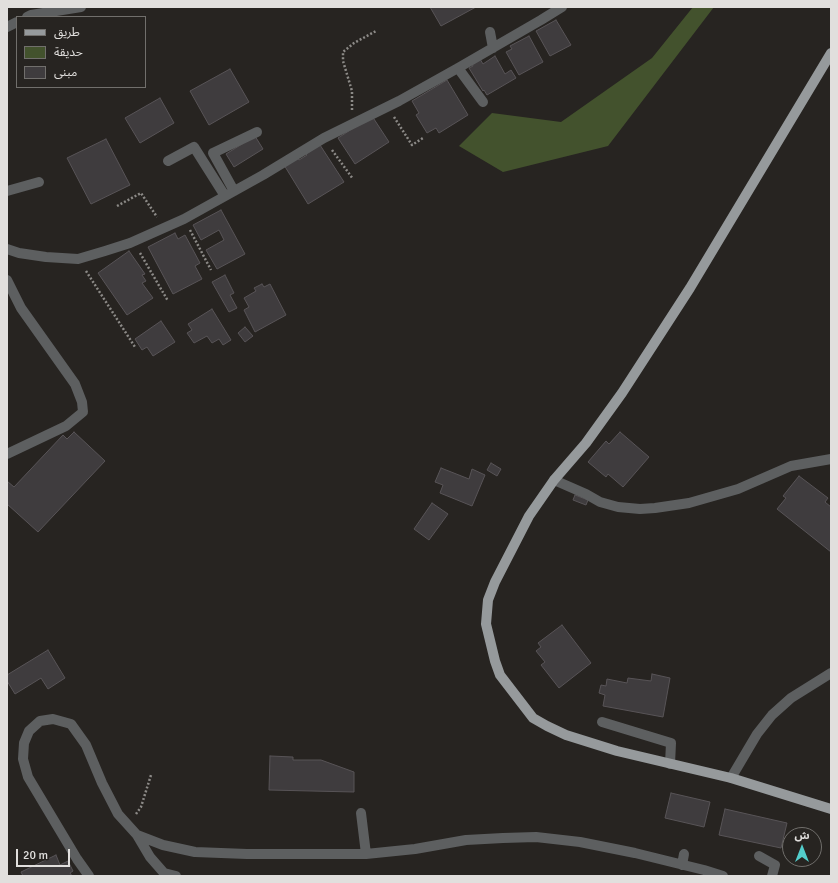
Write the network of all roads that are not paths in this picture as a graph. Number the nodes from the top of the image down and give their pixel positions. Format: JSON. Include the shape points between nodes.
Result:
{"nodes":[{"id":1,"x":81,"y":7,"type":"edge"},
{"id":2,"x":562,"y":7,"type":"edge"},
{"id":3,"x":29,"y":16,"type":"edge"},
{"id":4,"x":16,"y":22,"type":"edge"},
{"id":5,"x":7,"y":27,"type":"edge"},
{"id":6,"x":490,"y":32,"type":"dead end"},
{"id":7,"x":493,"y":48,"type":"junction"},
{"id":8,"x":831,"y":53,"type":"edge"},
{"id":9,"x":458,"y":68,"type":"junction"},
{"id":10,"x":483,"y":102,"type":"dead end"},
{"id":11,"x":257,"y":132,"type":"dead end"},
{"id":12,"x":168,"y":161,"type":"dead end"},
{"id":13,"x":39,"y":182,"type":"dead end"},
{"id":14,"x":7,"y":191,"type":"edge"},
{"id":15,"x":234,"y":191,"type":"junction"},
{"id":16,"x":225,"y":196,"type":"junction"},
{"id":17,"x":7,"y":249,"type":"edge"},
{"id":18,"x":7,"y":280,"type":"edge"},
{"id":19,"x":7,"y":454,"type":"edge"},
{"id":20,"x":831,"y":460,"type":"edge"},
{"id":21,"x":554,"y":480,"type":"junction"},
{"id":22,"x":831,"y":673,"type":"edge"},
{"id":23,"x":602,"y":722,"type":"dead end"},
{"id":24,"x":670,"y":764,"type":"junction"},
{"id":25,"x":731,"y":778,"type":"junction"},
{"id":26,"x":831,"y":809,"type":"edge"},
{"id":27,"x":362,"y":813,"type":"dead end"},
{"id":28,"x":137,"y":835,"type":"junction"},
{"id":29,"x":366,"y":854,"type":"junction"},
{"id":30,"x":684,"y":854,"type":"dead end"},
{"id":31,"x":759,"y":856,"type":"dead end"},
{"id":32,"x":682,"y":864,"type":"junction"},
{"id":33,"x":90,"y":876,"type":"edge"},
{"id":34,"x":176,"y":876,"type":"edge"},
{"id":35,"x":723,"y":876,"type":"edge"},
{"id":36,"x":772,"y":876,"type":"edge"}],
"edges":[{"from":1,"to":3,"type":"street"},
{"from":2,"to":7,"type":"street"},
{"from":4,"to":5,"type":"street"},
{"from":6,"to":7,"type":"street"},
{"from":7,"to":9,"type":"street"},
{"from":8,"to":21,"type":"main road","via":[[690,288],[622,393],[586,444]]},
{"from":9,"to":10,"type":"street"},
{"from":9,"to":15,"type":"street","via":[[399,102],[324,138]]},
{"from":11,"to":15,"type":"street","via":[[213,153]]},
{"from":12,"to":16,"type":"street","via":[[194,147]]},
{"from":13,"to":14,"type":"street"},
{"from":15,"to":16,"type":"street"},
{"from":16,"to":17,"type":"street","via":[[164,228],[78,259],[46,257]]},
{"from":18,"to":19,"type":"street","via":[[21,308],[75,384],[83,412],[66,426]]},
{"from":20,"to":21,"type":"street","via":[[791,466],[738,489],[689,503],[655,508],[618,507],[600,502]]},
{"from":21,"to":24,"type":"main road","via":[[529,516],[488,600],[486,624],[500,675],[533,718],[547,726],[617,751]]},
{"from":22,"to":25,"type":"street","via":[[791,698],[772,715],[757,734]]},
{"from":23,"to":24,"type":"street","via":[[671,743]]},
{"from":24,"to":25,"type":"main road"},
{"from":25,"to":26,"type":"main road"},
{"from":27,"to":29,"type":"street"},
{"from":28,"to":29,"type":"street","via":[[163,845],[195,852]]},
{"from":28,"to":33,"type":"street","via":[[118,814],[86,745],[71,724],[53,719],[40,721],[29,731],[24,743],[23,759],[28,777]]},
{"from":28,"to":34,"type":"street","via":[[150,857],[164,873]]},
{"from":29,"to":32,"type":"street","via":[[466,840],[536,837],[580,842]]},
{"from":30,"to":32,"type":"street"},
{"from":31,"to":36,"type":"street","via":[[775,865]]},
{"from":32,"to":35,"type":"street"}]}
